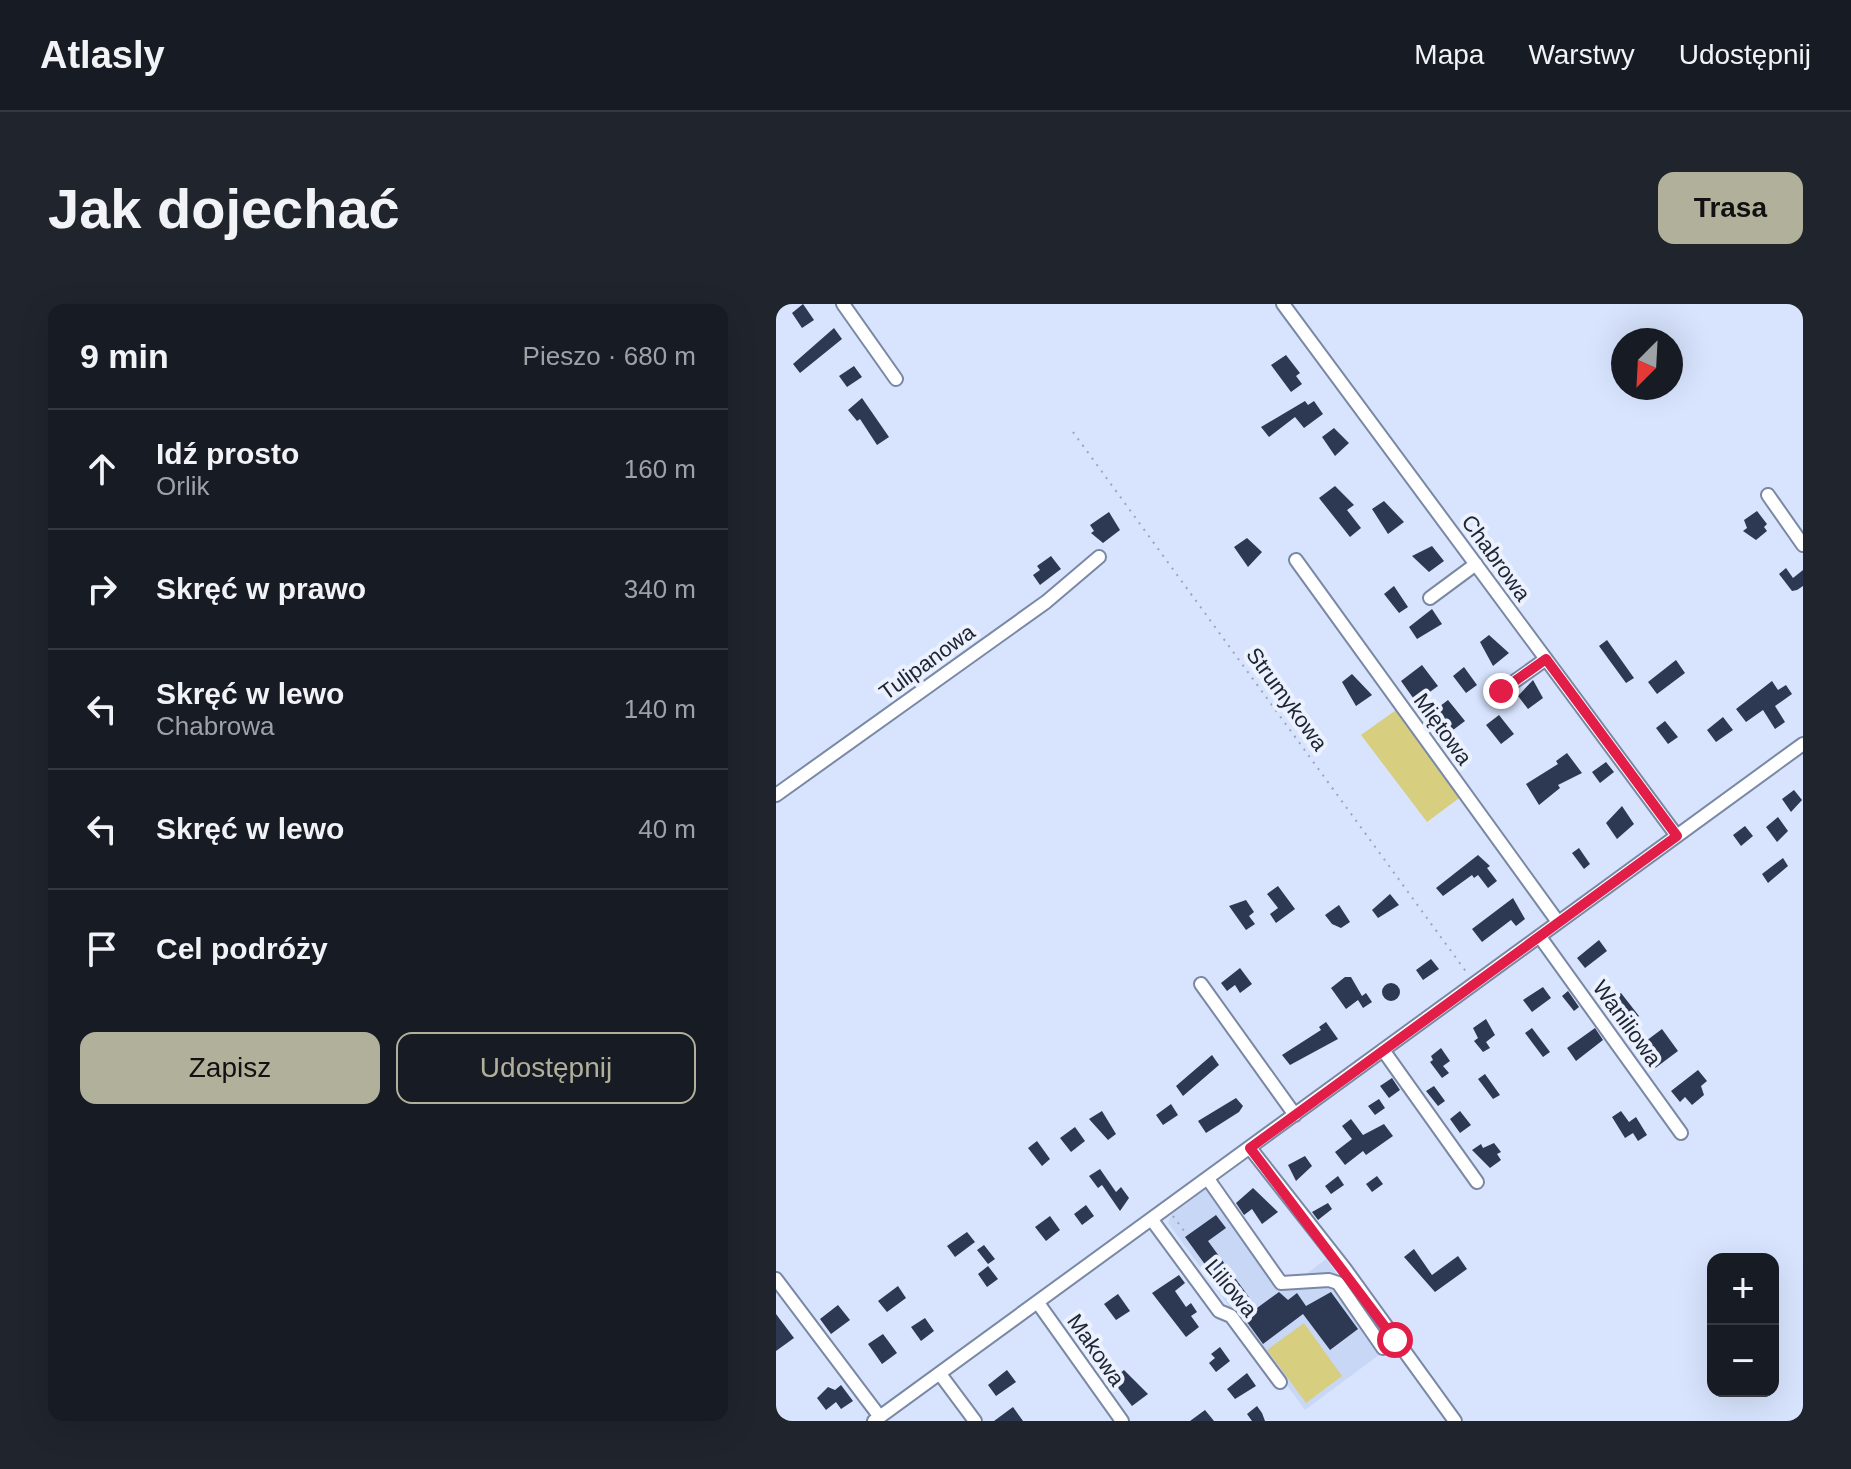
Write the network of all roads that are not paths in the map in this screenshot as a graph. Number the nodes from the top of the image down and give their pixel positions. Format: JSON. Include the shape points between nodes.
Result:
{"nodes":[{"id":1,"x":843,"y":304,"type":"edge"},
{"id":2,"x":1283,"y":304,"type":"edge"},
{"id":3,"x":896,"y":379,"type":"dead end"},
{"id":4,"x":1768,"y":495,"type":"dead end"},
{"id":5,"x":1803,"y":545,"type":"edge"},
{"id":6,"x":1099,"y":557,"type":"dead end"},
{"id":7,"x":1296,"y":560,"type":"dead end"},
{"id":8,"x":1476,"y":564,"type":"junction"},
{"id":9,"x":1430,"y":598,"type":"dead end"},
{"id":10,"x":1546,"y":659,"type":"junction"},
{"id":11,"x":1501,"y":691,"type":"dead end"},
{"id":12,"x":1803,"y":744,"type":"edge"},
{"id":13,"x":776,"y":795,"type":"edge"},
{"id":14,"x":1677,"y":836,"type":"junction"},
{"id":15,"x":1558,"y":922,"type":"junction"},
{"id":16,"x":1540,"y":937,"type":"junction"},
{"id":17,"x":1201,"y":984,"type":"dead end"},
{"id":18,"x":1383,"y":1050,"type":"junction"},
{"id":19,"x":1295,"y":1115,"type":"junction"},
{"id":20,"x":1681,"y":1133,"type":"dead end"},
{"id":21,"x":1250,"y":1148,"type":"junction"},
{"id":22,"x":1208,"y":1179,"type":"junction"},
{"id":23,"x":1477,"y":1182,"type":"dead end"},
{"id":24,"x":1152,"y":1220,"type":"junction"},
{"id":25,"x":776,"y":1279,"type":"edge"},
{"id":26,"x":1038,"y":1303,"type":"junction"},
{"id":27,"x":1383,"y":1348,"type":"dead end"},
{"id":28,"x":940,"y":1374,"type":"junction"},
{"id":29,"x":1280,"y":1382,"type":"dead end"},
{"id":30,"x":877,"y":1419,"type":"edge"},
{"id":31,"x":975,"y":1421,"type":"edge"},
{"id":32,"x":1122,"y":1421,"type":"edge"},
{"id":33,"x":1455,"y":1421,"type":"edge"}],
"edges":[{"from":1,"to":3,"type":"street"},
{"from":2,"to":8,"type":"street","name":"Chabrowa"},
{"from":4,"to":5,"type":"street"},
{"from":6,"to":13,"type":"street","name":"Tulipanowa","via":[[1046,602]]},
{"from":7,"to":15,"type":"street","name":"Miętowa"},
{"from":8,"to":9,"type":"street"},
{"from":8,"to":10,"type":"street","name":"Chabrowa"},
{"from":10,"to":11,"type":"street"},
{"from":10,"to":14,"type":"street","name":"Chabrowa"},
{"from":12,"to":14,"type":"street"},
{"from":14,"to":15,"type":"street"},
{"from":15,"to":16,"type":"street"},
{"from":16,"to":18,"type":"street"},
{"from":16,"to":20,"type":"street","name":"Waniliowa"},
{"from":17,"to":19,"type":"street"},
{"from":18,"to":19,"type":"street"},
{"from":18,"to":23,"type":"street"},
{"from":19,"to":21,"type":"street"},
{"from":21,"to":22,"type":"street"},
{"from":21,"to":33,"type":"street"},
{"from":22,"to":24,"type":"street"},
{"from":22,"to":27,"type":"street","via":[[1281,1283],[1338,1283]]},
{"from":24,"to":26,"type":"street"},
{"from":24,"to":29,"type":"street","name":"Liliowa"},
{"from":25,"to":30,"type":"street"},
{"from":26,"to":28,"type":"street"},
{"from":26,"to":32,"type":"street","name":"Makowa"},
{"from":28,"to":30,"type":"street"},
{"from":28,"to":31,"type":"street"}]}
